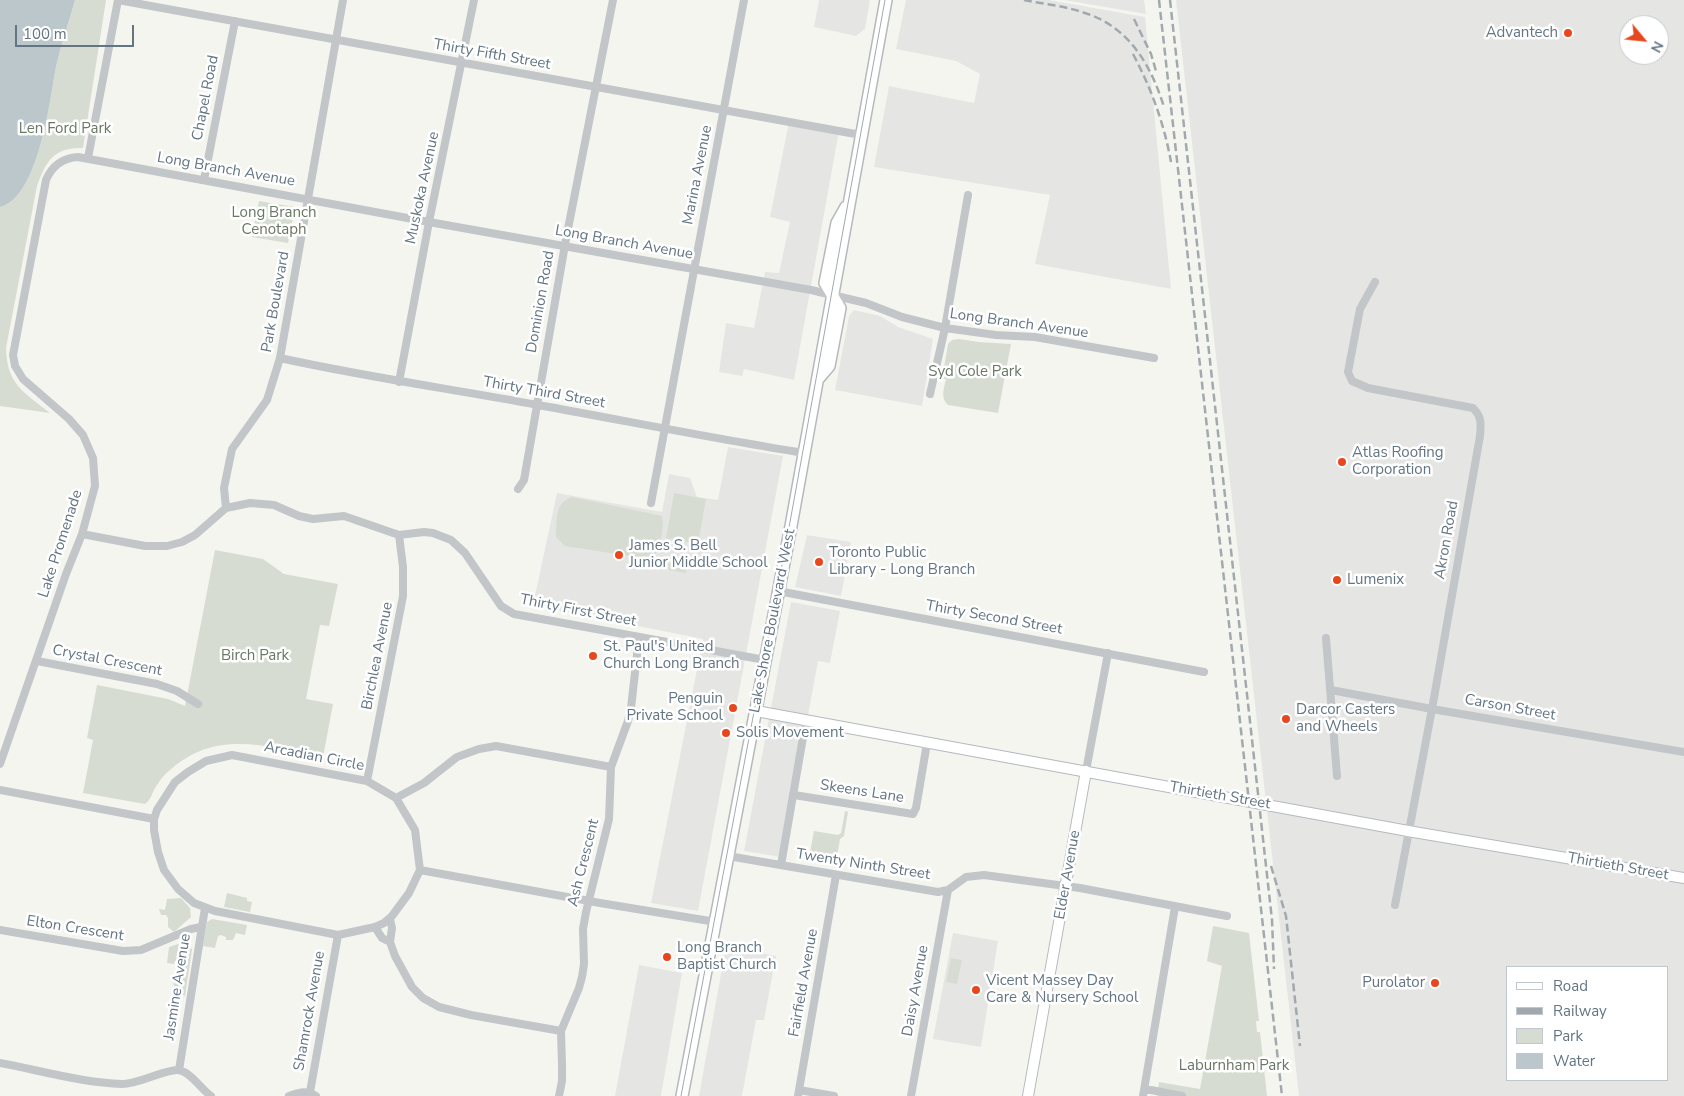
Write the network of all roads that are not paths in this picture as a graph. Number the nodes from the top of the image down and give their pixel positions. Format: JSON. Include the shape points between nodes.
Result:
{"nodes":[{"id":1,"x":118,"y":0,"type":"edge"},
{"id":2,"x":343,"y":0,"type":"edge"},
{"id":3,"x":474,"y":0,"type":"edge"},
{"id":4,"x":613,"y":0,"type":"edge"},
{"id":5,"x":744,"y":0,"type":"edge"},
{"id":6,"x":887,"y":3,"type":"edge"},
{"id":7,"x":235,"y":21,"type":"junction"},
{"id":8,"x":336,"y":41,"type":"junction"},
{"id":9,"x":462,"y":63,"type":"junction"},
{"id":10,"x":596,"y":87,"type":"junction"},
{"id":11,"x":724,"y":111,"type":"junction"},
{"id":12,"x":861,"y":135,"type":"junction"},
{"id":13,"x":88,"y":158,"type":"junction"},
{"id":14,"x":204,"y":180,"type":"junction"},
{"id":15,"x":968,"y":195,"type":"dead end"},
{"id":16,"x":309,"y":199,"type":"junction"},
{"id":17,"x":429,"y":222,"type":"junction"},
{"id":18,"x":565,"y":246,"type":"junction"},
{"id":19,"x":693,"y":270,"type":"junction"},
{"id":20,"x":1375,"y":282,"type":"dead end"},
{"id":21,"x":833,"y":294,"type":"junction"},
{"id":22,"x":945,"y":328,"type":"junction"},
{"id":23,"x":280,"y":358,"type":"junction"},
{"id":24,"x":1154,"y":358,"type":"dead end"},
{"id":25,"x":399,"y":382,"type":"junction"},
{"id":26,"x":930,"y":394,"type":"dead end"},
{"id":27,"x":538,"y":405,"type":"junction"},
{"id":28,"x":664,"y":430,"type":"junction"},
{"id":29,"x":804,"y":453,"type":"junction"},
{"id":30,"x":518,"y":489,"type":"dead end"},
{"id":31,"x":651,"y":503,"type":"dead end"},
{"id":32,"x":226,"y":508,"type":"junction"},
{"id":33,"x":82,"y":534,"type":"junction"},
{"id":34,"x":399,"y":535,"type":"junction"},
{"id":35,"x":778,"y":591,"type":"junction"},
{"id":36,"x":639,"y":637,"type":"junction"},
{"id":37,"x":1326,"y":638,"type":"dead end"},
{"id":38,"x":1108,"y":653,"type":"junction"},
{"id":39,"x":765,"y":660,"type":"junction"},
{"id":40,"x":37,"y":661,"type":"junction"},
{"id":41,"x":1204,"y":672,"type":"dead end"},
{"id":42,"x":1331,"y":690,"type":"junction"},
{"id":43,"x":198,"y":704,"type":"dead end"},
{"id":44,"x":1432,"y":709,"type":"junction"},
{"id":45,"x":756,"y":711,"type":"junction"},
{"id":46,"x":806,"y":720,"type":"junction"},
{"id":47,"x":927,"y":743,"type":"junction"},
{"id":48,"x":1684,"y":752,"type":"edge"},
{"id":49,"x":0,"y":764,"type":"edge"},
{"id":50,"x":611,"y":767,"type":"junction"},
{"id":51,"x":1086,"y":771,"type":"junction"},
{"id":52,"x":1338,"y":776,"type":"dead end"},
{"id":53,"x":366,"y":781,"type":"junction"},
{"id":54,"x":0,"y":790,"type":"edge"},
{"id":55,"x":794,"y":796,"type":"junction"},
{"id":56,"x":396,"y":798,"type":"junction"},
{"id":57,"x":154,"y":820,"type":"junction"},
{"id":58,"x":1408,"y":831,"type":"junction"},
{"id":59,"x":728,"y":856,"type":"junction"},
{"id":60,"x":781,"y":865,"type":"junction"},
{"id":61,"x":420,"y":870,"type":"junction"},
{"id":62,"x":836,"y":875,"type":"junction"},
{"id":63,"x":1684,"y":878,"type":"edge"},
{"id":64,"x":1066,"y":886,"type":"junction"},
{"id":65,"x":948,"y":890,"type":"junction"},
{"id":66,"x":588,"y":901,"type":"junction"},
{"id":67,"x":1395,"y":906,"type":"dead end"},
{"id":68,"x":1175,"y":907,"type":"junction"},
{"id":69,"x":205,"y":908,"type":"junction"},
{"id":70,"x":1226,"y":916,"type":"dead end"},
{"id":71,"x":390,"y":919,"type":"junction"},
{"id":72,"x":716,"y":922,"type":"junction"},
{"id":73,"x":202,"y":927,"type":"junction"},
{"id":74,"x":375,"y":927,"type":"junction"},
{"id":75,"x":0,"y":930,"type":"edge"},
{"id":76,"x":338,"y":935,"type":"junction"},
{"id":77,"x":390,"y":942,"type":"junction"},
{"id":78,"x":561,"y":1031,"type":"junction"},
{"id":79,"x":0,"y":1063,"type":"edge"},
{"id":80,"x":179,"y":1070,"type":"junction"},
{"id":81,"x":798,"y":1093,"type":"edge"},
{"id":82,"x":1143,"y":1093,"type":"edge"},
{"id":83,"x":313,"y":1094,"type":"edge"},
{"id":84,"x":211,"y":1096,"type":"edge"},
{"id":85,"x":289,"y":1096,"type":"edge"},
{"id":86,"x":559,"y":1096,"type":"edge"},
{"id":87,"x":682,"y":1096,"type":"edge"},
{"id":88,"x":834,"y":1096,"type":"edge"},
{"id":89,"x":911,"y":1096,"type":"edge"},
{"id":90,"x":1028,"y":1096,"type":"edge"},
{"id":91,"x":1182,"y":1096,"type":"edge"}],
"edges":[{"from":1,"to":7,"type":"street","name":"Thirty Fifth Street"},
{"from":1,"to":13,"type":"street"},
{"from":2,"to":8,"type":"street","name":"Park Boulevard"},
{"from":3,"to":9,"type":"street","name":"Muskoka Avenue"},
{"from":4,"to":10,"type":"street","name":"Dominion Road"},
{"from":5,"to":11,"type":"street","name":"Marina Avenue"},
{"from":6,"to":12,"type":"main road","name":"Lake Shore Boulevard West"},
{"from":7,"to":8,"type":"street","name":"Thirty Fifth Street"},
{"from":7,"to":14,"type":"street","name":"Chapel Road"},
{"from":8,"to":9,"type":"street","name":"Thirty Fifth Street"},
{"from":8,"to":16,"type":"street","name":"Park Boulevard"},
{"from":9,"to":10,"type":"street","name":"Thirty Fifth Street"},
{"from":9,"to":17,"type":"street","name":"Muskoka Avenue"},
{"from":10,"to":11,"type":"street","name":"Thirty Fifth Street"},
{"from":10,"to":18,"type":"street","name":"Dominion Road"},
{"from":11,"to":12,"type":"street","name":"Thirty Fifth Street"},
{"from":11,"to":19,"type":"street","name":"Marina Avenue"},
{"from":12,"to":21,"type":"main road","name":"Lake Shore Boulevard West","via":[[850,200],[836,223],[826,283]]},
{"from":13,"to":14,"type":"street","name":"Long Branch Avenue"},
{"from":13,"to":33,"type":"street","name":"Lake Promenade","via":[[71,157],[60,161],[46,180],[13,355],[15,366],[23,378],[76,427],[88,445],[94,466],[94,486]]},
{"from":14,"to":16,"type":"street","name":"Long Branch Avenue"},
{"from":15,"to":22,"type":"street"},
{"from":16,"to":17,"type":"street","name":"Long Branch Avenue"},
{"from":16,"to":23,"type":"street","name":"Park Boulevard"},
{"from":17,"to":18,"type":"street","name":"Long Branch Avenue"},
{"from":17,"to":25,"type":"street","name":"Muskoka Avenue"},
{"from":18,"to":19,"type":"street","name":"Long Branch Avenue"},
{"from":18,"to":27,"type":"street","name":"Dominion Road"},
{"from":19,"to":21,"type":"street","name":"Long Branch Avenue"},
{"from":19,"to":28,"type":"street","name":"Marina Avenue"},
{"from":20,"to":44,"type":"street","name":"Akron Road","via":[[1360,309],[1348,372],[1352,381],[1368,388],[1473,408],[1481,421]]},
{"from":21,"to":22,"type":"street","name":"Long Branch Avenue"},
{"from":21,"to":29,"type":"main road","name":"Lake Shore Boulevard West","via":[[840,308],[829,366],[817,381]]},
{"from":22,"to":24,"type":"street","name":"Long Branch Avenue","via":[[1035,337]]},
{"from":22,"to":26,"type":"street"},
{"from":23,"to":25,"type":"street","name":"Thirty Third Street"},
{"from":23,"to":32,"type":"street","name":"Park Boulevard","via":[[267,400],[232,449],[224,488]]},
{"from":25,"to":27,"type":"street","name":"Thirty Third Street"},
{"from":27,"to":28,"type":"street","name":"Thirty Third Street"},
{"from":27,"to":30,"type":"street","name":"Dominion Road","via":[[524,480]]},
{"from":28,"to":29,"type":"street","name":"Thirty Third Street"},
{"from":28,"to":31,"type":"street","name":"Marina Avenue"},
{"from":29,"to":35,"type":"main road","name":"Lake Shore Boulevard West"},
{"from":32,"to":33,"type":"street","name":"Thirty First Street","via":[[195,534],[167,546],[145,546]]},
{"from":32,"to":34,"type":"street","name":"Thirty First Street","via":[[266,503],[305,518],[344,516]]},
{"from":33,"to":40,"type":"street","name":"Lake Promenade"},
{"from":34,"to":36,"type":"street","name":"Thirty First Street","via":[[424,532],[451,540],[465,552],[501,606],[514,614]]},
{"from":34,"to":53,"type":"street","name":"Birchlea Avenue","via":[[403,596]]},
{"from":35,"to":38,"type":"street","name":"Thirty Second Street"},
{"from":35,"to":39,"type":"main road","name":"Lake Shore Boulevard West"},
{"from":36,"to":39,"type":"street","name":"Thirty First Street"},
{"from":36,"to":50,"type":"street","name":"Ash Crescent","via":[[631,708]]},
{"from":37,"to":42,"type":"street"},
{"from":38,"to":41,"type":"street","name":"Thirty Second Street"},
{"from":38,"to":51,"type":"street","name":"Elder Avenue"},
{"from":39,"to":45,"type":"main road","name":"Lake Shore Boulevard West"},
{"from":40,"to":43,"type":"street","name":"Crystal Crescent","via":[[157,684]]},
{"from":40,"to":49,"type":"street","name":"Lake Promenade"},
{"from":42,"to":44,"type":"street","name":"Carson Street"},
{"from":42,"to":52,"type":"street"},
{"from":44,"to":48,"type":"street","name":"Carson Street"},
{"from":44,"to":58,"type":"street","name":"Akron Road"},
{"from":45,"to":46,"type":"street","name":"Thirtieth Street"},
{"from":45,"to":59,"type":"main road","name":"Lake Shore Boulevard West"},
{"from":46,"to":47,"type":"street","name":"Thirtieth Street"},
{"from":46,"to":55,"type":"street"},
{"from":47,"to":51,"type":"street","name":"Thirtieth Street"},
{"from":47,"to":55,"type":"street","name":"Skeens Lane","via":[[913,814]]},
{"from":50,"to":56,"type":"street","via":[[496,746],[457,757],[424,783]]},
{"from":50,"to":66,"type":"street","name":"Ash Crescent","via":[[609,819]]},
{"from":51,"to":58,"type":"street","name":"Thirtieth Street"},
{"from":51,"to":64,"type":"street","name":"Elder Avenue"},
{"from":53,"to":56,"type":"street","name":"Arcadian Circle"},
{"from":53,"to":57,"type":"street","name":"Arcadian Circle","via":[[232,755],[220,757],[202,763],[175,782]]},
{"from":54,"to":57,"type":"street"},
{"from":55,"to":60,"type":"street"},
{"from":56,"to":61,"type":"street","name":"Arcadian Circle","via":[[415,830]]},
{"from":57,"to":69,"type":"street","via":[[164,870],[182,893]]},
{"from":58,"to":63,"type":"street","name":"Thirtieth Street"},
{"from":58,"to":67,"type":"street","name":"Akron Road"},
{"from":59,"to":60,"type":"street","name":"Twenty Ninth Street"},
{"from":59,"to":72,"type":"main road","name":"Lake Shore Boulevard West"},
{"from":60,"to":62,"type":"street","name":"Twenty Ninth Street"},
{"from":61,"to":66,"type":"street"},
{"from":61,"to":71,"type":"street","via":[[403,903]]},
{"from":62,"to":65,"type":"street","name":"Twenty Ninth Street","via":[[938,892]]},
{"from":62,"to":81,"type":"street","name":"Fairfield Avenue"},
{"from":64,"to":65,"type":"street","name":"Twenty Ninth Street","via":[[984,875],[966,877]]},
{"from":64,"to":68,"type":"street","name":"Twenty Ninth Street"},
{"from":64,"to":90,"type":"street","name":"Elder Avenue"},
{"from":65,"to":89,"type":"street","name":"Daisy Avenue"},
{"from":66,"to":72,"type":"street"},
{"from":66,"to":78,"type":"street","name":"Ash Crescent","via":[[583,930],[582,977]]},
{"from":68,"to":70,"type":"street","name":"Twenty Ninth Street"},
{"from":68,"to":82,"type":"street"},
{"from":69,"to":73,"type":"street","name":"Jasmine Avenue"},
{"from":69,"to":76,"type":"street"},
{"from":71,"to":74,"type":"street"},
{"from":71,"to":77,"type":"street"},
{"from":72,"to":87,"type":"main road","name":"Lake Shore Boulevard West"},
{"from":73,"to":75,"type":"street","name":"Elton Crescent","via":[[141,950],[123,952]]},
{"from":73,"to":80,"type":"street","name":"Jasmine Avenue"},
{"from":74,"to":76,"type":"street"},
{"from":74,"to":77,"type":"street","via":[[382,938]]},
{"from":76,"to":83,"type":"street","name":"Shamrock Avenue"},
{"from":77,"to":78,"type":"street","via":[[400,969],[412,987],[439,1007],[471,1016]]},
{"from":78,"to":86,"type":"street","name":"Ash Crescent"},
{"from":79,"to":80,"type":"street","via":[[123,1084]]},
{"from":80,"to":84,"type":"street"},
{"from":81,"to":88,"type":"street"},
{"from":82,"to":91,"type":"street","via":[[1151,1090]]},
{"from":83,"to":85,"type":"street","via":[[299,1092]]}]}
